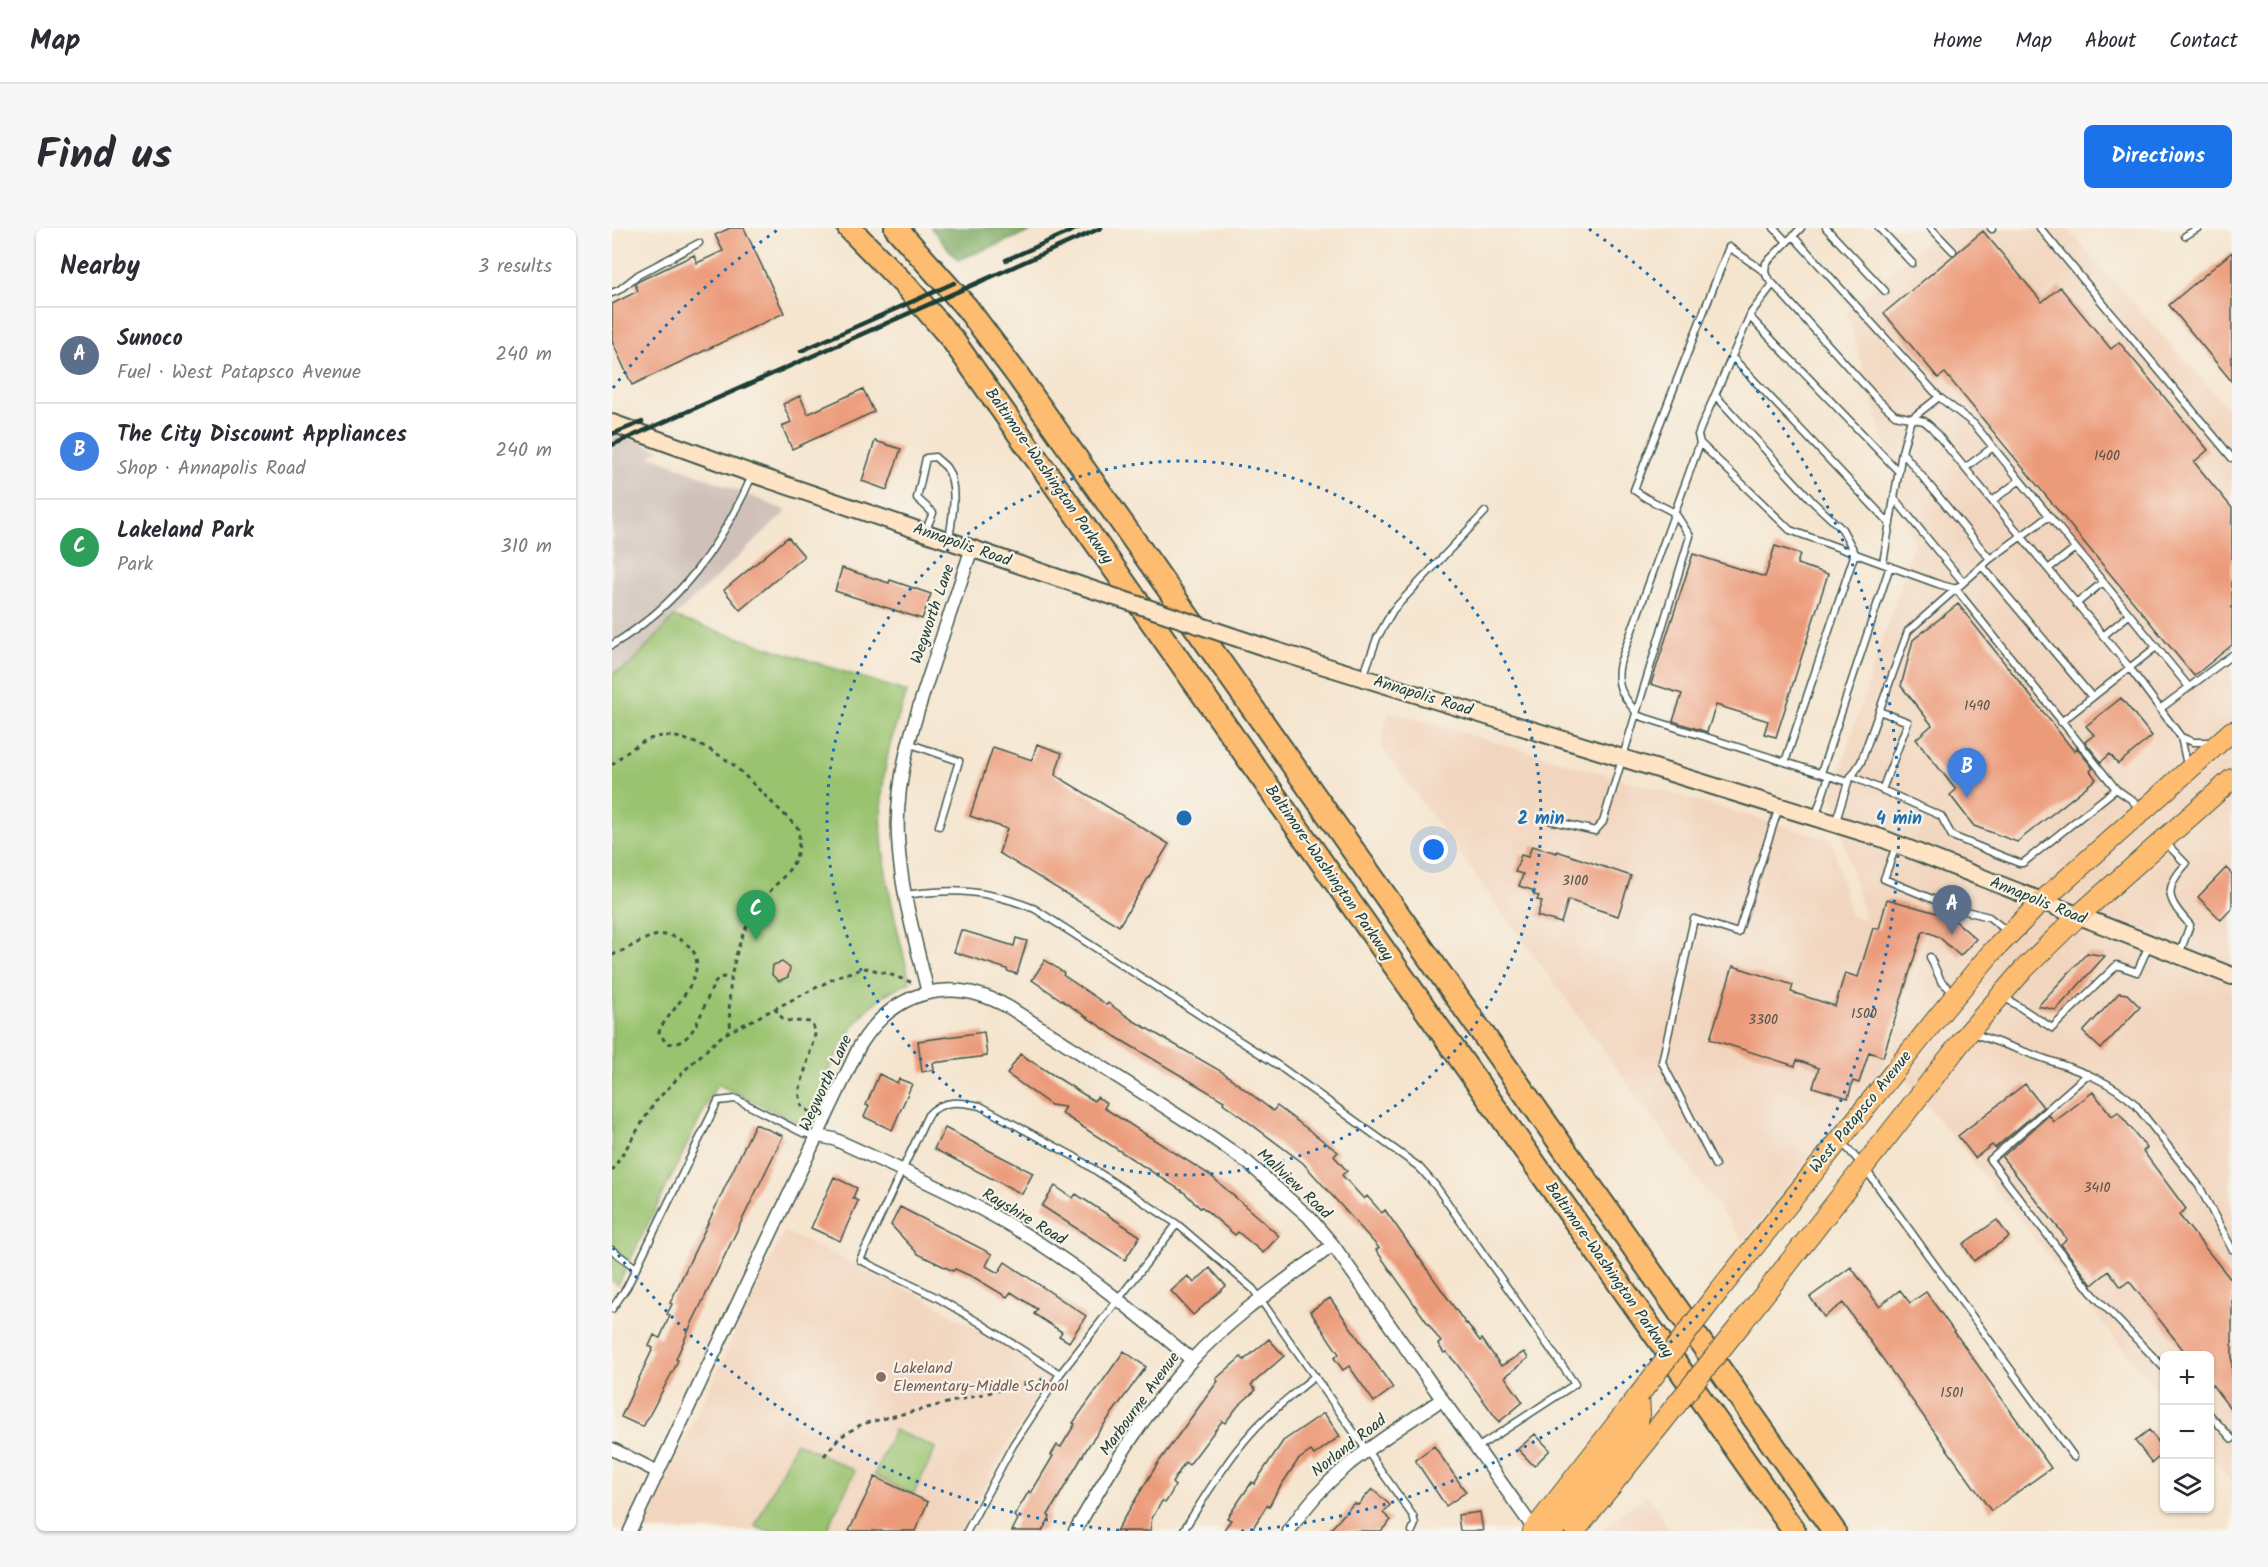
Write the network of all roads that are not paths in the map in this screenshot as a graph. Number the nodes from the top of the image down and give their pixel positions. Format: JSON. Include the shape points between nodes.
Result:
{"nodes":[{"id":1,"x":849,"y":228,"type":"edge"},
{"id":2,"x":896,"y":228,"type":"edge"},
{"id":3,"x":1774,"y":228,"type":"edge"},
{"id":4,"x":1801,"y":228,"type":"edge"},
{"id":5,"x":1826,"y":228,"type":"edge"},
{"id":6,"x":1879,"y":228,"type":"edge"},
{"id":7,"x":1930,"y":228,"type":"edge"},
{"id":8,"x":2040,"y":228,"type":"edge"},
{"id":9,"x":2198,"y":228,"type":"edge"},
{"id":10,"x":1793,"y":236,"type":"junction"},
{"id":11,"x":2185,"y":236,"type":"dead end"},
{"id":12,"x":1787,"y":242,"type":"junction"},
{"id":13,"x":699,"y":243,"type":"dead end"},
{"id":14,"x":1953,"y":251,"type":"dead end"},
{"id":15,"x":1912,"y":263,"type":"dead end"},
{"id":16,"x":1765,"y":272,"type":"junction"},
{"id":17,"x":1773,"y":284,"type":"junction"},
{"id":18,"x":1885,"y":291,"type":"dead end"},
{"id":19,"x":612,"y":293,"type":"edge"},
{"id":20,"x":1750,"y":317,"type":"junction"},
{"id":21,"x":1732,"y":357,"type":"junction"},
{"id":22,"x":1715,"y":395,"type":"junction"},
{"id":23,"x":1939,"y":397,"type":"junction"},
{"id":24,"x":1911,"y":419,"type":"junction"},
{"id":25,"x":612,"y":423,"type":"edge"},
{"id":26,"x":1700,"y":443,"type":"junction"},
{"id":27,"x":1993,"y":447,"type":"junction"},
{"id":28,"x":1902,"y":452,"type":"junction"},
{"id":29,"x":2232,"y":458,"type":"edge"},
{"id":30,"x":1965,"y":468,"type":"junction"},
{"id":31,"x":1899,"y":471,"type":"junction"},
{"id":32,"x":753,"y":474,"type":"junction"},
{"id":33,"x":2020,"y":480,"type":"junction"},
{"id":34,"x":1894,"y":498,"type":"junction"},
{"id":35,"x":1992,"y":501,"type":"junction"},
{"id":36,"x":1485,"y":512,"type":"dead end"},
{"id":37,"x":1675,"y":513,"type":"junction"},
{"id":38,"x":2049,"y":516,"type":"junction"},
{"id":39,"x":1890,"y":524,"type":"junction"},
{"id":40,"x":925,"y":532,"type":"junction"},
{"id":41,"x":2020,"y":537,"type":"junction"},
{"id":42,"x":949,"y":540,"type":"junction"},
{"id":43,"x":972,"y":548,"type":"junction"},
{"id":44,"x":2075,"y":548,"type":"junction"},
{"id":45,"x":1855,"y":553,"type":"junction"},
{"id":46,"x":1990,"y":559,"type":"junction"},
{"id":47,"x":1883,"y":564,"type":"junction"},
{"id":48,"x":1890,"y":566,"type":"junction"},
{"id":49,"x":1982,"y":566,"type":"junction"},
{"id":50,"x":2048,"y":569,"type":"junction"},
{"id":51,"x":1963,"y":582,"type":"junction"},
{"id":52,"x":2103,"y":582,"type":"junction"},
{"id":53,"x":1956,"y":589,"type":"junction"},
{"id":54,"x":2076,"y":604,"type":"junction"},
{"id":55,"x":2130,"y":614,"type":"junction"},
{"id":56,"x":2103,"y":636,"type":"junction"},
{"id":57,"x":612,"y":645,"type":"edge"},
{"id":58,"x":2156,"y":646,"type":"junction"},
{"id":59,"x":2232,"y":655,"type":"edge"},
{"id":60,"x":2129,"y":667,"type":"junction"},
{"id":61,"x":1363,"y":678,"type":"junction"},
{"id":62,"x":2189,"y":687,"type":"junction"},
{"id":63,"x":2092,"y":697,"type":"junction"},
{"id":64,"x":2160,"y":709,"type":"junction"},
{"id":65,"x":1879,"y":711,"type":"junction"},
{"id":66,"x":1636,"y":714,"type":"junction"},
{"id":67,"x":2061,"y":722,"type":"junction"},
{"id":68,"x":2181,"y":737,"type":"junction"},
{"id":69,"x":2226,"y":737,"type":"edge"},
{"id":70,"x":908,"y":743,"type":"junction"},
{"id":71,"x":1622,"y":758,"type":"junction"},
{"id":72,"x":1785,"y":762,"type":"junction"},
{"id":73,"x":2186,"y":772,"type":"junction"},
{"id":74,"x":1821,"y":773,"type":"junction"},
{"id":75,"x":1829,"y":776,"type":"junction"},
{"id":76,"x":1850,"y":779,"type":"junction"},
{"id":77,"x":2232,"y":779,"type":"edge"},
{"id":78,"x":2116,"y":789,"type":"junction"},
{"id":79,"x":1882,"y":790,"type":"junction"},
{"id":80,"x":1779,"y":807,"type":"junction"},
{"id":81,"x":2141,"y":811,"type":"junction"},
{"id":82,"x":1815,"y":818,"type":"junction"},
{"id":83,"x":1549,"y":820,"type":"dead end"},
{"id":84,"x":1835,"y":825,"type":"junction"},
{"id":85,"x":939,"y":826,"type":"dead end"},
{"id":86,"x":2164,"y":840,"type":"junction"},
{"id":87,"x":1897,"y":844,"type":"junction"},
{"id":88,"x":906,"y":895,"type":"junction"},
{"id":89,"x":2041,"y":902,"type":"junction"},
{"id":90,"x":2078,"y":916,"type":"junction"},
{"id":91,"x":2010,"y":933,"type":"junction"},
{"id":92,"x":2150,"y":944,"type":"junction"},
{"id":93,"x":2179,"y":956,"type":"junction"},
{"id":94,"x":1930,"y":957,"type":"dead end"},
{"id":95,"x":2232,"y":976,"type":"edge"},
{"id":96,"x":928,"y":993,"type":"junction"},
{"id":97,"x":1956,"y":994,"type":"junction"},
{"id":98,"x":2001,"y":995,"type":"junction"},
{"id":99,"x":1969,"y":1032,"type":"junction"},
{"id":100,"x":2088,"y":1074,"type":"junction"},
{"id":101,"x":818,"y":1136,"type":"junction"},
{"id":102,"x":1839,"y":1140,"type":"junction"},
{"id":103,"x":1715,"y":1165,"type":"dead end"},
{"id":104,"x":1864,"y":1167,"type":"junction"},
{"id":105,"x":902,"y":1170,"type":"junction"},
{"id":106,"x":1177,"y":1224,"type":"junction"},
{"id":107,"x":1333,"y":1245,"type":"junction"},
{"id":108,"x":612,"y":1250,"type":"edge"},
{"id":109,"x":2232,"y":1250,"type":"edge"},
{"id":110,"x":636,"y":1268,"type":"junction"},
{"id":111,"x":1118,"y":1298,"type":"junction"},
{"id":112,"x":1261,"y":1300,"type":"junction"},
{"id":113,"x":612,"y":1309,"type":"edge"},
{"id":114,"x":1192,"y":1360,"type":"junction"},
{"id":115,"x":2160,"y":1364,"type":"edge"},
{"id":116,"x":1060,"y":1374,"type":"junction"},
{"id":117,"x":1315,"y":1376,"type":"junction"},
{"id":118,"x":1441,"y":1400,"type":"junction"},
{"id":119,"x":2214,"y":1419,"type":"edge"},
{"id":120,"x":2232,"y":1439,"type":"edge"},
{"id":121,"x":1477,"y":1448,"type":"junction"},
{"id":122,"x":612,"y":1449,"type":"edge"},
{"id":123,"x":1367,"y":1450,"type":"junction"},
{"id":124,"x":2074,"y":1457,"type":"dead end"},
{"id":125,"x":658,"y":1472,"type":"junction"},
{"id":126,"x":1540,"y":1530,"type":"edge"},
{"id":127,"x":630,"y":1531,"type":"edge"},
{"id":128,"x":967,"y":1531,"type":"edge"},
{"id":129,"x":1075,"y":1531,"type":"edge"},
{"id":130,"x":1183,"y":1531,"type":"edge"},
{"id":131,"x":1289,"y":1531,"type":"edge"},
{"id":132,"x":1412,"y":1531,"type":"edge"},
{"id":133,"x":1575,"y":1531,"type":"edge"},
{"id":134,"x":1794,"y":1531,"type":"edge"},
{"id":135,"x":1834,"y":1531,"type":"edge"}],
"edges":[{"from":1,"to":134,"type":"highway","name":"Baltimore-Washington Parkway","via":[[952,339]]},
{"from":2,"to":135,"type":"highway","name":"Baltimore-Washington Parkway","via":[[999,349]]},
{"from":3,"to":12,"type":"lane"},
{"from":4,"to":10,"type":"lane"},
{"from":5,"to":18,"type":"lane"},
{"from":6,"to":15,"type":"lane"},
{"from":7,"to":14,"type":"lane"},
{"from":8,"to":29,"type":"lane"},
{"from":9,"to":11,"type":"lane"},
{"from":10,"to":12,"type":"lane"},
{"from":10,"to":23,"type":"lane"},
{"from":12,"to":16,"type":"lane","via":[[1766,263]]},
{"from":13,"to":19,"type":"lane"},
{"from":16,"to":17,"type":"lane"},
{"from":16,"to":37,"type":"lane","via":[[1729,247],[1634,490]]},
{"from":17,"to":20,"type":"lane"},
{"from":17,"to":24,"type":"lane","via":[[1877,399],[1895,415]]},
{"from":20,"to":21,"type":"lane"},
{"from":20,"to":31,"type":"lane"},
{"from":21,"to":22,"type":"lane"},
{"from":21,"to":39,"type":"lane"},
{"from":22,"to":26,"type":"lane","via":[[1698,435]]},
{"from":22,"to":45,"type":"lane","via":[[1842,529]]},
{"from":23,"to":24,"type":"lane"},
{"from":23,"to":27,"type":"lane","via":[[1974,424]]},
{"from":24,"to":28,"type":"lane"},
{"from":24,"to":30,"type":"lane","via":[[1931,427]]},
{"from":25,"to":32,"type":"main road","name":"Annapolis Road"},
{"from":26,"to":37,"type":"lane"},
{"from":26,"to":45,"type":"lane","via":[[1790,530]]},
{"from":27,"to":30,"type":"lane"},
{"from":27,"to":33,"type":"lane"},
{"from":28,"to":31,"type":"lane"},
{"from":28,"to":46,"type":"lane"},
{"from":30,"to":35,"type":"lane"},
{"from":31,"to":34,"type":"lane"},
{"from":32,"to":40,"type":"main road","name":"Annapolis Road"},
{"from":32,"to":57,"type":"lane","via":[[737,511],[688,583],[663,609]]},
{"from":33,"to":35,"type":"lane"},
{"from":33,"to":38,"type":"lane"},
{"from":34,"to":39,"type":"lane"},
{"from":34,"to":51,"type":"lane"},
{"from":35,"to":41,"type":"lane"},
{"from":36,"to":61,"type":"lane","via":[[1393,610],[1377,638]]},
{"from":37,"to":66,"type":"lane","via":[[1690,536]]},
{"from":37,"to":66,"type":"lane","via":[[1617,676]]},
{"from":38,"to":41,"type":"lane"},
{"from":38,"to":44,"type":"lane"},
{"from":39,"to":47,"type":"lane"},
{"from":40,"to":42,"type":"main road","name":"Annapolis Road"},
{"from":40,"to":42,"type":"lane","via":[[933,513],[916,498],[926,458],[935,457],[947,469],[952,484]]},
{"from":41,"to":46,"type":"lane"},
{"from":41,"to":50,"type":"lane"},
{"from":42,"to":43,"type":"main road","name":"Annapolis Road"},
{"from":43,"to":61,"type":"main road","name":"Annapolis Road","bridge":true},
{"from":43,"to":70,"type":"street","name":"Wegworth Lane"},
{"from":44,"to":50,"type":"lane"},
{"from":44,"to":52,"type":"lane"},
{"from":45,"to":47,"type":"lane"},
{"from":45,"to":72,"type":"lane"},
{"from":46,"to":49,"type":"lane"},
{"from":47,"to":48,"type":"lane"},
{"from":48,"to":53,"type":"lane"},
{"from":48,"to":74,"type":"lane"},
{"from":49,"to":51,"type":"lane"},
{"from":49,"to":63,"type":"lane"},
{"from":50,"to":54,"type":"lane"},
{"from":51,"to":53,"type":"lane"},
{"from":52,"to":54,"type":"lane"},
{"from":52,"to":55,"type":"lane"},
{"from":53,"to":65,"type":"lane","via":[[1908,631]]},
{"from":53,"to":67,"type":"lane"},
{"from":54,"to":56,"type":"lane"},
{"from":55,"to":56,"type":"lane"},
{"from":55,"to":58,"type":"lane"},
{"from":56,"to":60,"type":"lane"},
{"from":58,"to":60,"type":"lane"},
{"from":58,"to":62,"type":"lane"},
{"from":59,"to":62,"type":"lane"},
{"from":60,"to":63,"type":"lane"},
{"from":60,"to":64,"type":"lane"},
{"from":61,"to":71,"type":"main road","name":"Annapolis Road"},
{"from":62,"to":64,"type":"lane"},
{"from":63,"to":67,"type":"lane"},
{"from":64,"to":68,"type":"lane"},
{"from":65,"to":76,"type":"lane","via":[[1861,762]]},
{"from":65,"to":79,"type":"lane","via":[[1908,722]]},
{"from":66,"to":71,"type":"lane"},
{"from":66,"to":72,"type":"lane"},
{"from":67,"to":78,"type":"lane"},
{"from":68,"to":69,"type":"lane","via":[[2193,742]]},
{"from":68,"to":73,"type":"lane"},
{"from":69,"to":73,"type":"main road","name":"West Patapsco Avenue"},
{"from":70,"to":85,"type":"lane","via":[[959,761]]},
{"from":70,"to":88,"type":"street","name":"Wegworth Lane","via":[[901,778],[898,836]]},
{"from":71,"to":80,"type":"main road","name":"Annapolis Road"},
{"from":71,"to":83,"type":"lane","via":[[1603,822],[1595,831]]},
{"from":72,"to":74,"type":"lane"},
{"from":73,"to":81,"type":"main road","name":"West Patapsco Avenue"},
{"from":74,"to":75,"type":"lane"},
{"from":75,"to":76,"type":"lane"},
{"from":75,"to":82,"type":"lane"},
{"from":76,"to":79,"type":"lane"},
{"from":76,"to":84,"type":"lane"},
{"from":77,"to":86,"type":"main road"},
{"from":78,"to":79,"type":"lane","via":[[2023,863],[1953,836],[1941,816]]},
{"from":78,"to":81,"type":"lane"},
{"from":80,"to":82,"type":"main road","name":"Annapolis Road"},
{"from":80,"to":103,"type":"lane","via":[[1738,933],[1694,919],[1662,1062]]},
{"from":81,"to":89,"type":"main road","name":"West Patapsco Avenue"},
{"from":82,"to":84,"type":"main road","name":"Annapolis Road"},
{"from":84,"to":87,"type":"main road","name":"Annapolis Road"},
{"from":86,"to":90,"type":"main road"},
{"from":86,"to":93,"type":"lane","via":[[2186,864],[2174,877],[2170,892],[2173,906],[2190,925]]},
{"from":87,"to":89,"type":"main road","name":"Annapolis Road"},
{"from":87,"to":91,"type":"lane","via":[[1884,879],[1954,908],[1989,917]]},
{"from":88,"to":96,"type":"street","name":"Wegworth Lane"},
{"from":88,"to":121,"type":"lane","via":[[966,891],[1011,899],[1035,909],[1279,1066],[1419,1167],[1436,1185],[1575,1384]]},
{"from":89,"to":90,"type":"main road","name":"Annapolis Road"},
{"from":89,"to":91,"type":"main road","name":"West Patapsco Avenue"},
{"from":90,"to":92,"type":"main road","name":"Annapolis Road"},
{"from":90,"to":98,"type":"main road"},
{"from":91,"to":97,"type":"main road","name":"West Patapsco Avenue"},
{"from":92,"to":93,"type":"main road","name":"Annapolis Road"},
{"from":92,"to":98,"type":"lane","via":[[2137,972],[2117,965],[2052,1028]]},
{"from":93,"to":95,"type":"main road","name":"Annapolis Road"},
{"from":94,"to":97,"type":"lane","via":[[1941,981]]},
{"from":96,"to":101,"type":"street","name":"Wegworth Lane","via":[[886,1012],[871,1028]]},
{"from":96,"to":107,"type":"street","name":"Mallview Road","via":[[971,992],[1010,1008],[1247,1162],[1309,1217]]},
{"from":97,"to":102,"type":"main road","name":"West Patapsco Avenue"},
{"from":98,"to":99,"type":"main road"},
{"from":99,"to":100,"type":"lane"},
{"from":99,"to":104,"type":"main road"},
{"from":100,"to":109,"type":"lane","via":[[2107,1082],[2134,1104],[2199,1186]]},
{"from":100,"to":115,"type":"lane","via":[[1990,1160],[2091,1292]]},
{"from":101,"to":105,"type":"street","name":"Rayshire Road","via":[[834,1139]]},
{"from":101,"to":110,"type":"lane","via":[[803,1133],[736,1099],[718,1101]]},
{"from":101,"to":125,"type":"street","name":"Wegworth Lane"},
{"from":102,"to":104,"type":"lane"},
{"from":102,"to":126,"type":"main road","name":"West Patapsco Avenue","bridge":true,"via":[[1639,1395]]},
{"from":104,"to":124,"type":"lane"},
{"from":104,"to":133,"type":"main road","bridge":true},
{"from":105,"to":106,"type":"lane","via":[[932,1110],[947,1102],[963,1102],[980,1106],[1075,1157]]},
{"from":105,"to":111,"type":"street","name":"Rayshire Road","via":[[1038,1242]]},
{"from":105,"to":116,"type":"lane","via":[[860,1260],[945,1302]]},
{"from":106,"to":111,"type":"lane"},
{"from":106,"to":112,"type":"lane"},
{"from":107,"to":112,"type":"street","name":"Marbourne Avenue"},
{"from":107,"to":118,"type":"street","name":"Mallview Road"},
{"from":108,"to":110,"type":"lane"},
{"from":110,"to":113,"type":"lane"},
{"from":111,"to":114,"type":"street","name":"Rayshire Road"},
{"from":111,"to":116,"type":"lane"},
{"from":112,"to":114,"type":"street","name":"Marbourne Avenue"},
{"from":112,"to":117,"type":"lane"},
{"from":114,"to":129,"type":"street","name":"Marbourne Avenue","via":[[1132,1437]]},
{"from":116,"to":128,"type":"lane","via":[[1013,1445]]},
{"from":117,"to":123,"type":"lane"},
{"from":117,"to":130,"type":"lane","via":[[1253,1430]]},
{"from":118,"to":121,"type":"street","name":"Mallview Road"},
{"from":118,"to":123,"type":"street","name":"Norland Road"},
{"from":119,"to":120,"type":"lane"},
{"from":121,"to":126,"type":"street","name":"Mallview Road"},
{"from":122,"to":125,"type":"street"},
{"from":123,"to":131,"type":"street","name":"Norland Road","via":[[1319,1490]]},
{"from":123,"to":132,"type":"lane","via":[[1413,1516]]},
{"from":125,"to":127,"type":"street","name":"Wegworth Lane"}]}
